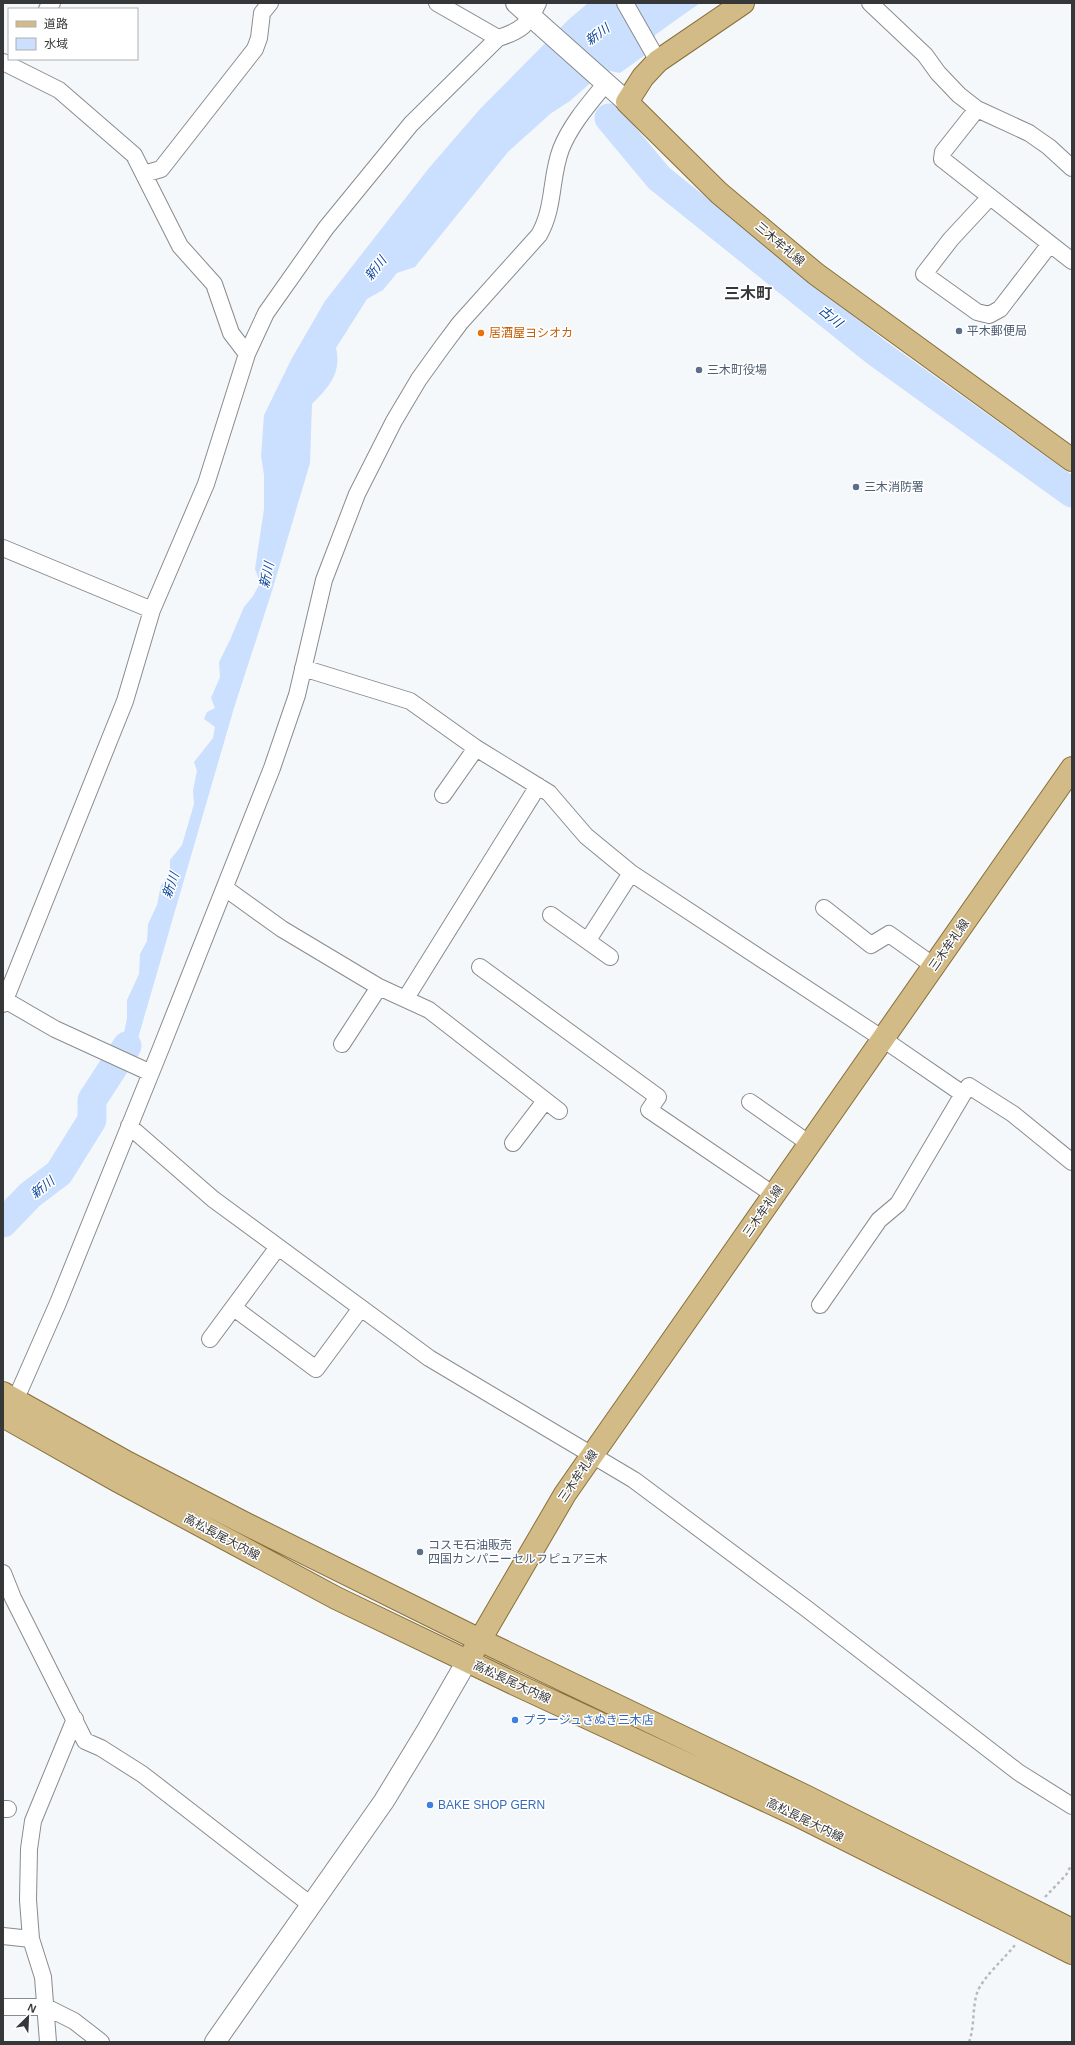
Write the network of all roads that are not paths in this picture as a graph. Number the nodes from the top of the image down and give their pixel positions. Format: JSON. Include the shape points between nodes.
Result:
{"nodes":[{"id":1,"x":270,"y":3,"type":"edge"},
{"id":2,"x":437,"y":3,"type":"edge"},
{"id":3,"x":516,"y":3,"type":"edge"},
{"id":4,"x":625,"y":3,"type":"edge"},
{"id":5,"x":743,"y":3,"type":"edge"},
{"id":6,"x":870,"y":3,"type":"edge"},
{"id":7,"x":535,"y":10,"type":"edge"},
{"id":8,"x":498,"y":38,"type":"junction"},
{"id":9,"x":656,"y":56,"type":"junction"},
{"id":10,"x":7,"y":62,"type":"edge"},
{"id":11,"x":612,"y":88,"type":"junction"},
{"id":12,"x":977,"y":109,"type":"junction"},
{"id":13,"x":1072,"y":168,"type":"edge"},
{"id":14,"x":144,"y":174,"type":"junction"},
{"id":15,"x":990,"y":197,"type":"junction"},
{"id":16,"x":1050,"y":244,"type":"junction"},
{"id":17,"x":1072,"y":261,"type":"edge"},
{"id":18,"x":247,"y":354,"type":"junction"},
{"id":19,"x":1072,"y":460,"type":"edge"},
{"id":20,"x":5,"y":554,"type":"edge"},
{"id":21,"x":152,"y":610,"type":"junction"},
{"id":22,"x":303,"y":668,"type":"junction"},
{"id":23,"x":476,"y":748,"type":"junction"},
{"id":24,"x":1072,"y":768,"type":"edge"},
{"id":25,"x":538,"y":786,"type":"junction"},
{"id":26,"x":443,"y":795,"type":"dead end"},
{"id":27,"x":631,"y":872,"type":"junction"},
{"id":28,"x":225,"y":888,"type":"junction"},
{"id":29,"x":824,"y":908,"type":"dead end"},
{"id":30,"x":551,"y":915,"type":"dead end"},
{"id":31,"x":588,"y":940,"type":"junction"},
{"id":32,"x":610,"y":957,"type":"dead end"},
{"id":33,"x":934,"y":966,"type":"junction"},
{"id":34,"x":480,"y":967,"type":"dead end"},
{"id":35,"x":379,"y":987,"type":"junction"},
{"id":36,"x":406,"y":998,"type":"junction"},
{"id":37,"x":4,"y":1002,"type":"edge"},
{"id":38,"x":883,"y":1039,"type":"junction"},
{"id":39,"x":342,"y":1044,"type":"dead end"},
{"id":40,"x":151,"y":1073,"type":"junction"},
{"id":41,"x":963,"y":1094,"type":"junction"},
{"id":42,"x":545,"y":1100,"type":"junction"},
{"id":43,"x":750,"y":1102,"type":"dead end"},
{"id":44,"x":559,"y":1112,"type":"dead end"},
{"id":45,"x":129,"y":1126,"type":"junction"},
{"id":46,"x":513,"y":1143,"type":"dead end"},
{"id":47,"x":810,"y":1144,"type":"junction"},
{"id":48,"x":1072,"y":1162,"type":"edge"},
{"id":49,"x":774,"y":1195,"type":"junction"},
{"id":50,"x":278,"y":1247,"type":"junction"},
{"id":51,"x":820,"y":1305,"type":"dead end"},
{"id":52,"x":234,"y":1308,"type":"junction"},
{"id":53,"x":361,"y":1308,"type":"junction"},
{"id":54,"x":210,"y":1339,"type":"dead end"},
{"id":55,"x":6,"y":1411,"type":"edge"},
{"id":56,"x":593,"y":1454,"type":"junction"},
{"id":57,"x":3,"y":1573,"type":"edge"},
{"id":58,"x":480,"y":1640,"type":"junction"},
{"id":59,"x":467,"y":1661,"type":"junction"},
{"id":60,"x":75,"y":1720,"type":"junction"},
{"id":61,"x":1072,"y":1806,"type":"edge"},
{"id":62,"x":311,"y":1905,"type":"junction"},
{"id":63,"x":1072,"y":1930,"type":"edge"},
{"id":64,"x":3,"y":1936,"type":"edge"},
{"id":65,"x":31,"y":1939,"type":"junction"},
{"id":66,"x":1072,"y":1953,"type":"edge"},
{"id":67,"x":3,"y":2007,"type":"edge"},
{"id":68,"x":46,"y":2007,"type":"junction"},
{"id":69,"x":48,"y":2042,"type":"edge"},
{"id":70,"x":101,"y":2042,"type":"edge"},
{"id":71,"x":215,"y":2042,"type":"edge"}],
"edges":[{"from":1,"to":14,"type":"street","via":[[262,13],[255,49],[161,169]]},
{"from":2,"to":8,"type":"street"},
{"from":3,"to":7,"type":"street"},
{"from":4,"to":9,"type":"street"},
{"from":5,"to":9,"type":"main road"},
{"from":6,"to":12,"type":"street","via":[[925,55],[959,95]]},
{"from":7,"to":8,"type":"street","via":[[516,32]]},
{"from":7,"to":11,"type":"street","via":[[554,36]]},
{"from":8,"to":18,"type":"street","via":[[411,124],[326,228],[266,313]]},
{"from":9,"to":11,"type":"main road","via":[[643,77]]},
{"from":10,"to":14,"type":"street","via":[[59,90],[134,155]]},
{"from":11,"to":19,"type":"main road","name":"三木牟礼線","via":[[719,192],[816,274]]},
{"from":11,"to":22,"type":"street","via":[[582,112],[561,150],[547,220],[539,235],[460,323],[442,347],[416,385],[372,462],[339,537],[324,580]]},
{"from":12,"to":13,"type":"street","via":[[1029,133]]},
{"from":12,"to":15,"type":"street","via":[[943,152],[942,159]]},
{"from":14,"to":18,"type":"street","via":[[180,246],[214,284],[231,333]]},
{"from":15,"to":16,"type":"street"},
{"from":15,"to":16,"type":"street","via":[[951,239],[924,274],[976,312],[989,315],[1000,308]]},
{"from":16,"to":17,"type":"street"},
{"from":18,"to":21,"type":"street","via":[[206,484]]},
{"from":20,"to":21,"type":"street"},
{"from":21,"to":37,"type":"street","via":[[125,701]]},
{"from":22,"to":23,"type":"street","via":[[410,701]]},
{"from":22,"to":28,"type":"street","via":[[287,727]]},
{"from":23,"to":25,"type":"street"},
{"from":23,"to":26,"type":"street"},
{"from":24,"to":33,"type":"main road","name":"三木牟礼線"},
{"from":25,"to":27,"type":"street","via":[[549,793],[586,836]]},
{"from":25,"to":36,"type":"street"},
{"from":27,"to":31,"type":"street"},
{"from":27,"to":38,"type":"street"},
{"from":28,"to":35,"type":"street","via":[[282,929]]},
{"from":28,"to":40,"type":"street"},
{"from":29,"to":33,"type":"street","via":[[871,945],[889,934]]},
{"from":30,"to":31,"type":"street"},
{"from":31,"to":32,"type":"street"},
{"from":33,"to":38,"type":"main road","name":"三木牟礼線"},
{"from":34,"to":49,"type":"street","via":[[658,1097],[649,1110]]},
{"from":35,"to":36,"type":"street"},
{"from":35,"to":39,"type":"street"},
{"from":36,"to":42,"type":"street","via":[[429,1010]]},
{"from":37,"to":40,"type":"street"},
{"from":38,"to":41,"type":"street"},
{"from":38,"to":47,"type":"main road","name":"三木牟礼線"},
{"from":40,"to":45,"type":"street"},
{"from":41,"to":48,"type":"street","via":[[969,1086],[1013,1114]]},
{"from":41,"to":51,"type":"street","via":[[898,1204],[879,1220]]},
{"from":42,"to":44,"type":"street"},
{"from":42,"to":46,"type":"street"},
{"from":43,"to":47,"type":"street"},
{"from":45,"to":50,"type":"street","via":[[213,1199]]},
{"from":45,"to":55,"type":"street","via":[[58,1303]]},
{"from":47,"to":49,"type":"main road","name":"三木牟礼線"},
{"from":49,"to":56,"type":"main road","name":"三木牟礼線"},
{"from":50,"to":52,"type":"street"},
{"from":50,"to":53,"type":"street"},
{"from":52,"to":53,"type":"street","via":[[316,1368]]},
{"from":52,"to":54,"type":"street"},
{"from":53,"to":56,"type":"street","via":[[429,1358]]},
{"from":55,"to":58,"type":"main road","name":"高松長尾大内線","via":[[128,1463]]},
{"from":55,"to":59,"type":"main road","name":"高松長尾大内線","via":[[118,1481],[336,1598]]},
{"from":56,"to":58,"type":"main road","name":"三木牟礼線","via":[[565,1494]]},
{"from":56,"to":61,"type":"street","via":[[634,1480],[807,1609],[1018,1772]]},
{"from":57,"to":60,"type":"street","via":[[13,1598]]},
{"from":58,"to":59,"type":"main road","name":"三木牟礼線"},
{"from":58,"to":63,"type":"main road","name":"高松長尾大内線","via":[[805,1796]]},
{"from":59,"to":62,"type":"street","via":[[384,1801]]},
{"from":59,"to":66,"type":"main road","name":"高松長尾大内線","via":[[797,1815]]},
{"from":60,"to":62,"type":"street","via":[[85,1741],[142,1774]]},
{"from":60,"to":65,"type":"street","via":[[33,1821],[29,1849],[28,1900]]},
{"from":62,"to":71,"type":"street"},
{"from":64,"to":65,"type":"street"},
{"from":65,"to":68,"type":"street","via":[[43,1977]]},
{"from":67,"to":68,"type":"street"},
{"from":68,"to":69,"type":"street"},
{"from":68,"to":70,"type":"street","via":[[74,2020]]}]}
